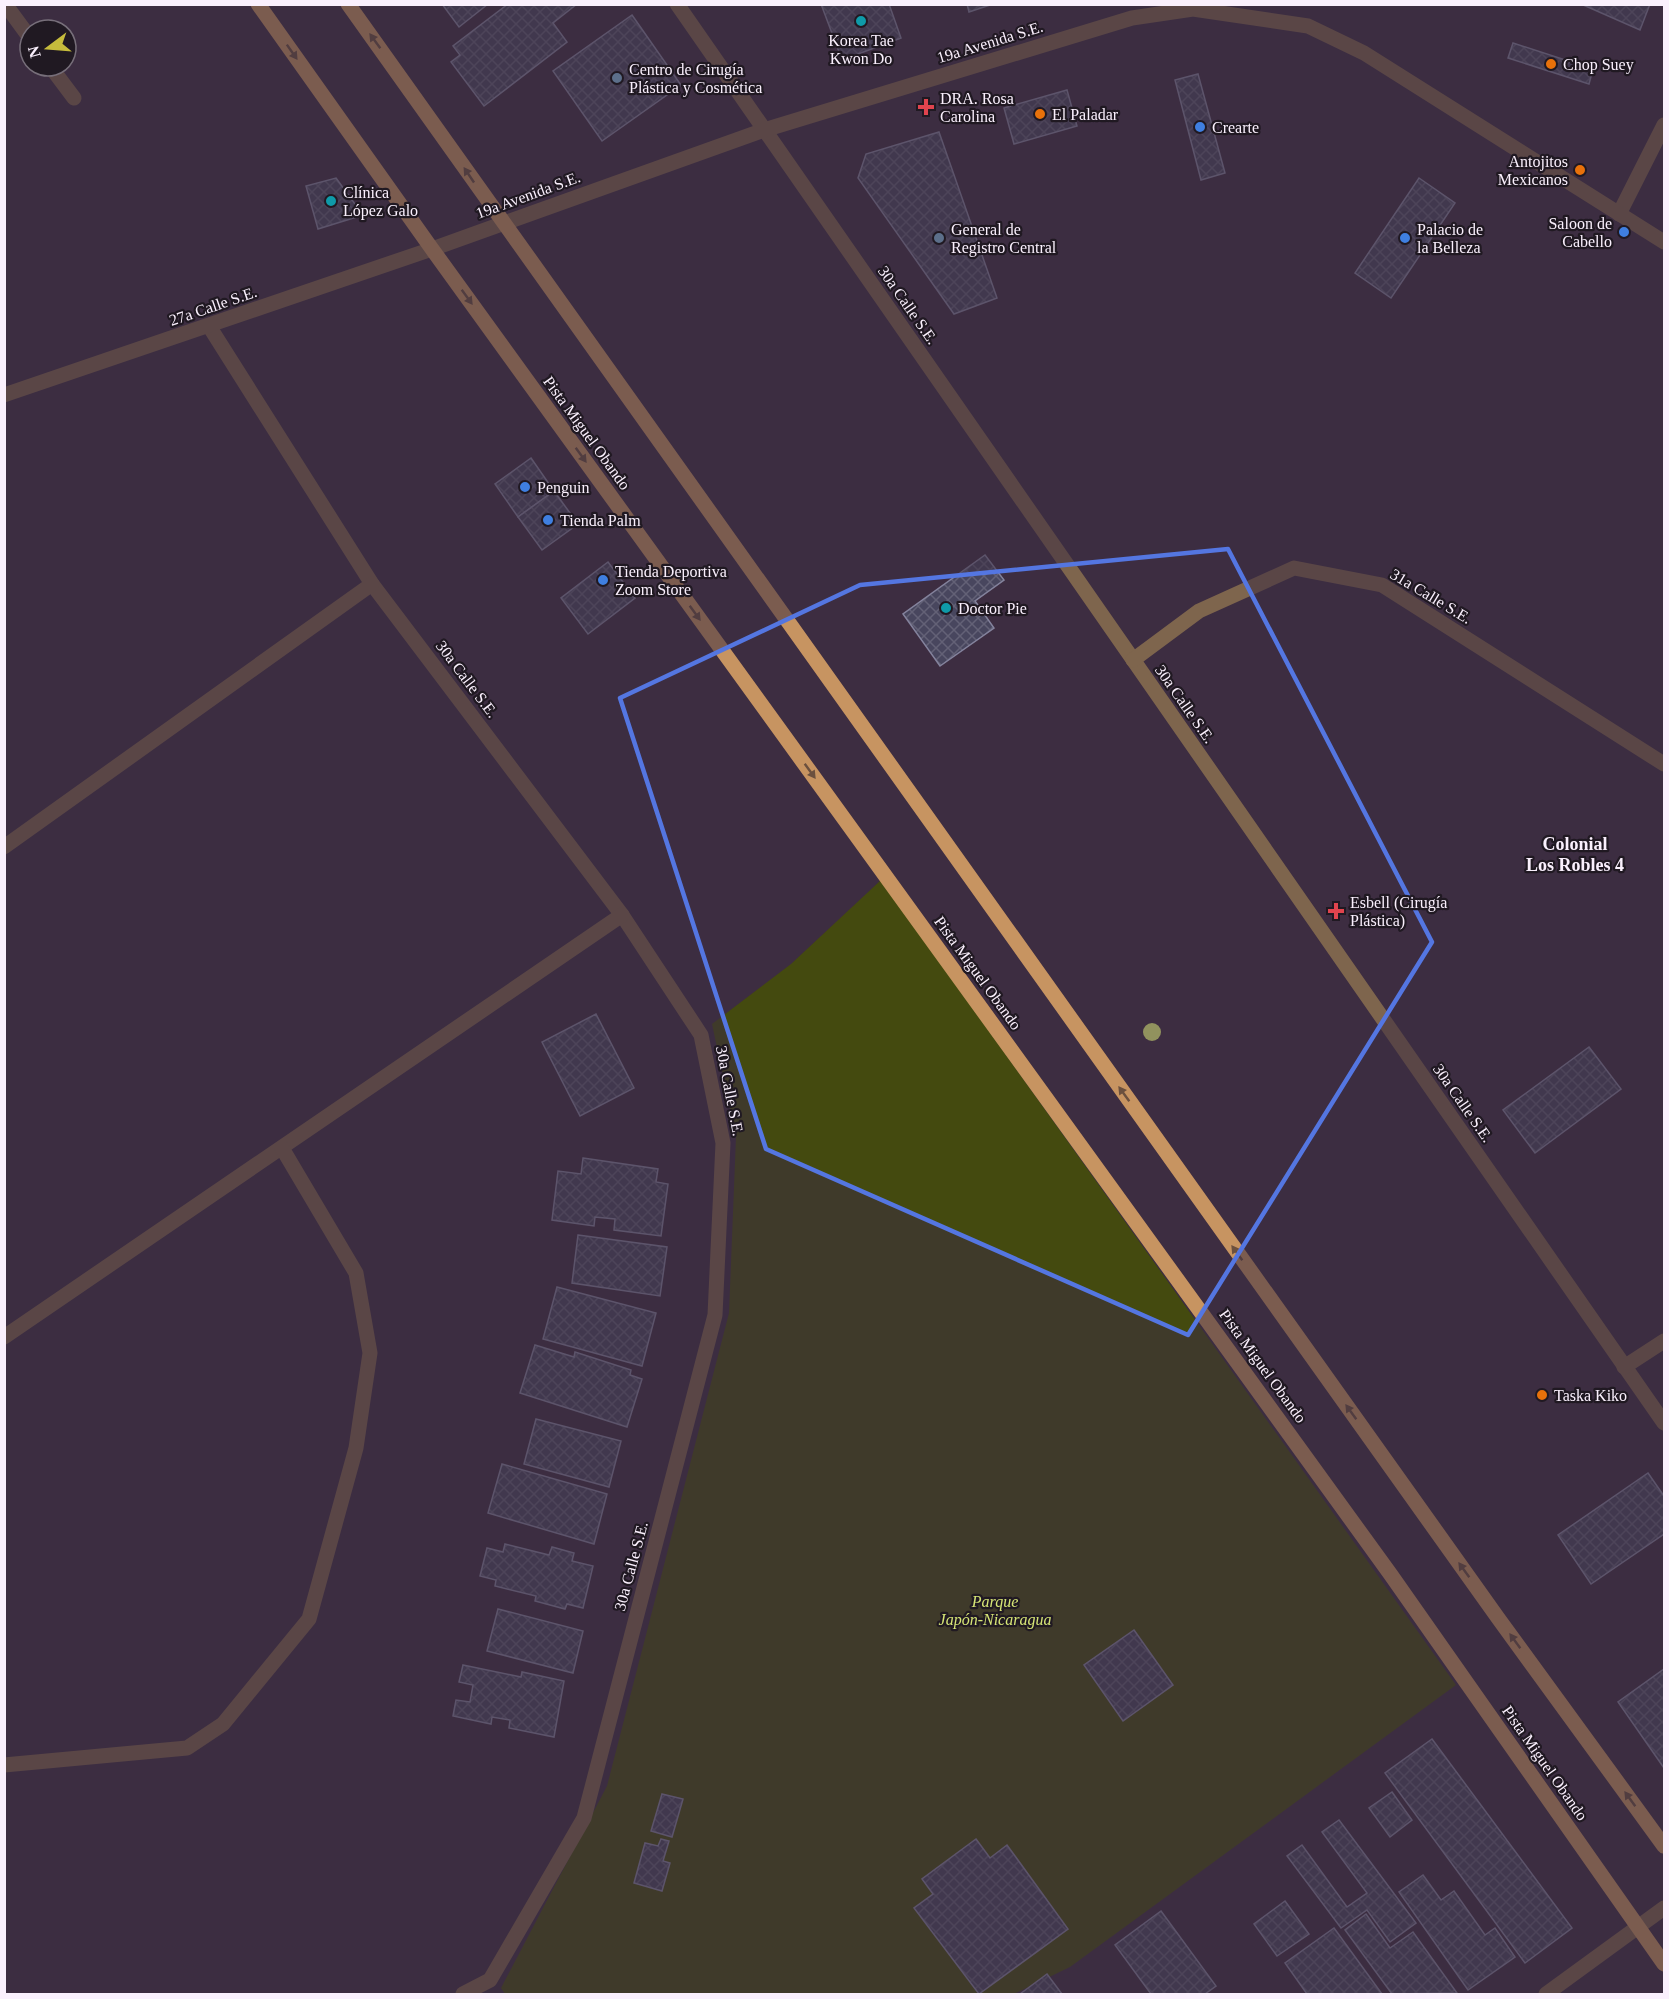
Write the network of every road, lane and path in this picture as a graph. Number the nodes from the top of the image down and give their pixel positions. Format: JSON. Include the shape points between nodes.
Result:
{"nodes":[{"id":1,"x":5,"y":4,"type":"edge"},
{"id":2,"x":258,"y":4,"type":"edge"},
{"id":3,"x":348,"y":4,"type":"edge"},
{"id":4,"x":677,"y":4,"type":"edge"},
{"id":5,"x":18,"y":22,"type":"edge"},
{"id":6,"x":59,"y":78,"type":"edge"},
{"id":7,"x":74,"y":98,"type":"dead end"},
{"id":8,"x":1665,"y":125,"type":"edge"},
{"id":9,"x":764,"y":130,"type":"junction"},
{"id":10,"x":1619,"y":214,"type":"junction"},
{"id":11,"x":502,"y":223,"type":"junction"},
{"id":12,"x":1665,"y":242,"type":"edge"},
{"id":13,"x":432,"y":249,"type":"junction"},
{"id":14,"x":209,"y":326,"type":"junction"},
{"id":15,"x":4,"y":395,"type":"edge"},
{"id":16,"x":372,"y":584,"type":"junction"},
{"id":17,"x":1133,"y":660,"type":"junction"},
{"id":18,"x":1665,"y":764,"type":"edge"},
{"id":19,"x":4,"y":847,"type":"edge"},
{"id":20,"x":622,"y":915,"type":"junction"},
{"id":21,"x":282,"y":1148,"type":"junction"},
{"id":22,"x":4,"y":1337,"type":"edge"},
{"id":23,"x":1665,"y":1341,"type":"edge"},
{"id":24,"x":1624,"y":1367,"type":"junction"},
{"id":25,"x":1665,"y":1423,"type":"edge"},
{"id":26,"x":4,"y":1765,"type":"edge"},
{"id":27,"x":1665,"y":1846,"type":"edge"},
{"id":28,"x":1665,"y":1908,"type":"edge"},
{"id":29,"x":1638,"y":1928,"type":"junction"},
{"id":30,"x":1665,"y":1964,"type":"edge"},
{"id":31,"x":463,"y":1995,"type":"edge"},
{"id":32,"x":1546,"y":1995,"type":"edge"}],
"edges":[{"from":1,"to":5,"type":"street"},
{"from":2,"to":13,"type":"main road","name":"Pista Miguel Obando","one_way":true},
{"from":11,"to":3,"type":"main road","one_way":true},
{"from":4,"to":9,"type":"street","name":"30a Calle S.E."},
{"from":6,"to":7,"type":"street"},
{"from":8,"to":10,"type":"street"},
{"from":9,"to":10,"type":"street","name":"19a Avenida S.E.","via":[[1132,18],[1193,9],[1308,26],[1364,53]]},
{"from":9,"to":11,"type":"street","name":"19a Avenida S.E."},
{"from":9,"to":17,"type":"street","name":"30a Calle S.E."},
{"from":10,"to":12,"type":"street","name":"19a Avenida S.E."},
{"from":11,"to":13,"type":"street","name":"19a Avenida S.E."},
{"from":27,"to":11,"type":"main road","one_way":true},
{"from":13,"to":14,"type":"street","name":"27a Calle S.E."},
{"from":13,"to":29,"type":"main road","name":"Pista Miguel Obando","one_way":true,"via":[[1392,1575]]},
{"from":14,"to":15,"type":"street","name":"27a Calle S.E."},
{"from":14,"to":16,"type":"street","name":"30a Calle S.E."},
{"from":16,"to":19,"type":"street"},
{"from":16,"to":20,"type":"street","name":"30a Calle S.E."},
{"from":17,"to":18,"type":"street","name":"31a Calle S.E.","via":[[1199,611],[1294,568],[1382,585]]},
{"from":17,"to":24,"type":"street","name":"30a Calle S.E."},
{"from":20,"to":21,"type":"street"},
{"from":20,"to":31,"type":"street","name":"30a Calle S.E.","via":[[700,1035],[723,1143],[715,1315],[584,1818],[490,1980]]},
{"from":21,"to":22,"type":"street"},
{"from":21,"to":26,"type":"street","via":[[356,1273],[370,1353],[356,1448],[309,1619],[223,1724],[187,1748]]},
{"from":23,"to":24,"type":"street"},
{"from":24,"to":25,"type":"street","name":"30a Calle S.E."},
{"from":28,"to":29,"type":"street"},
{"from":29,"to":30,"type":"main road","name":"Pista Miguel Obando"},
{"from":29,"to":32,"type":"street"}]}
